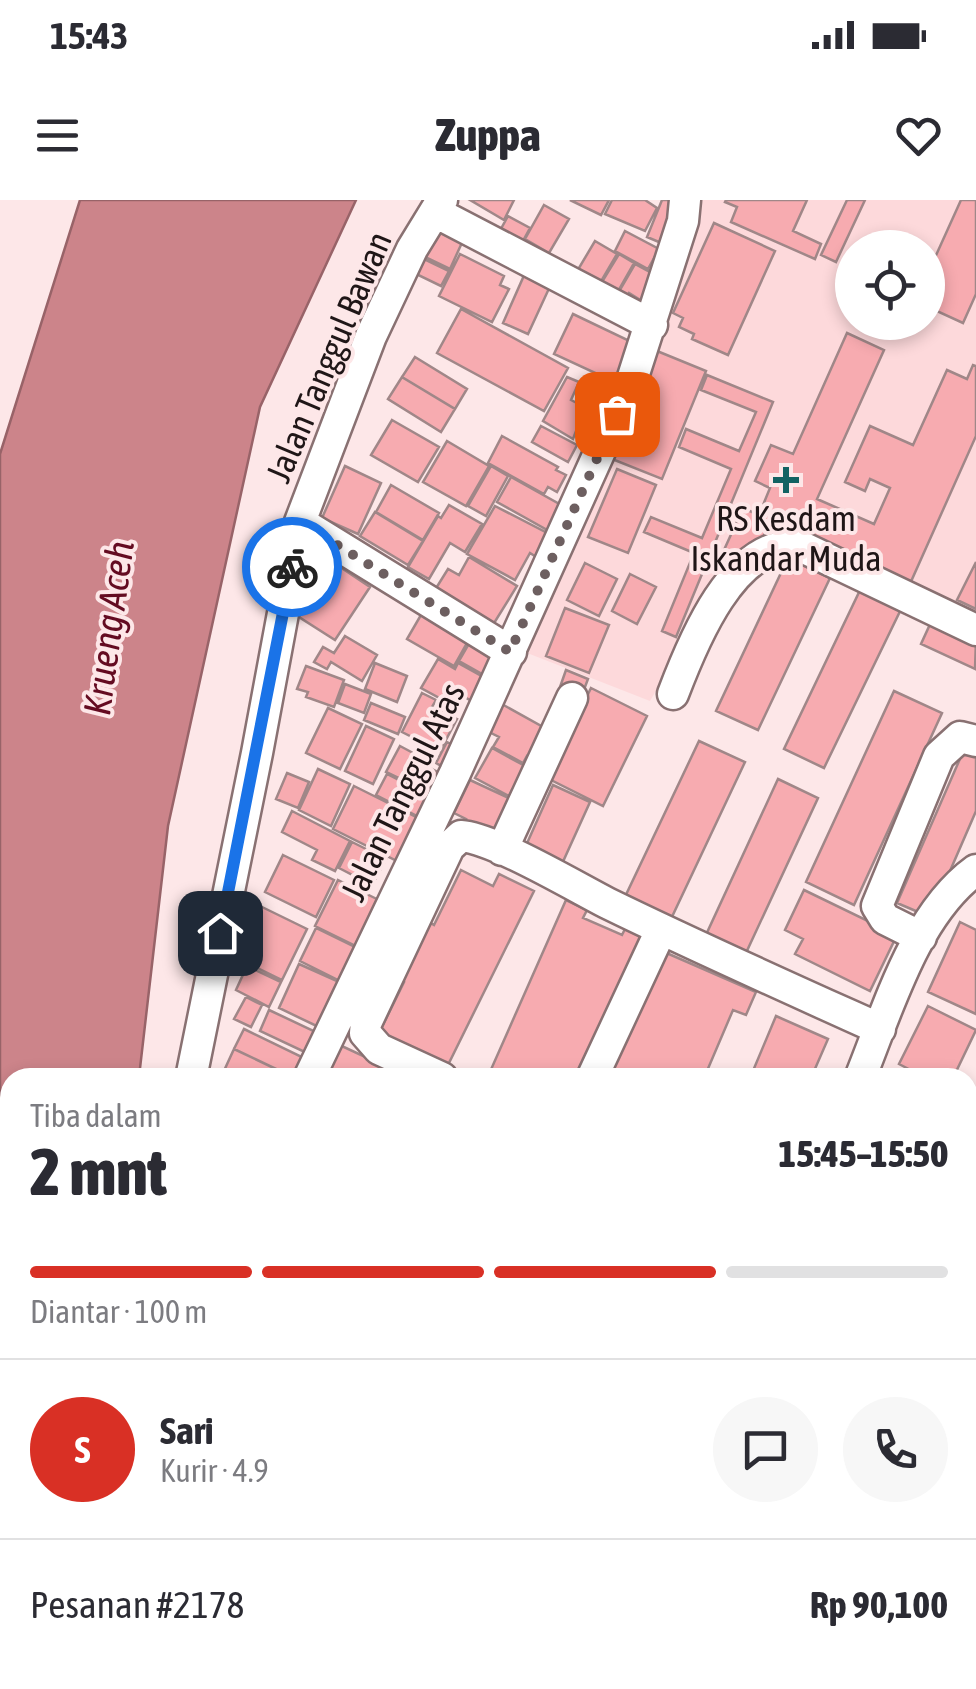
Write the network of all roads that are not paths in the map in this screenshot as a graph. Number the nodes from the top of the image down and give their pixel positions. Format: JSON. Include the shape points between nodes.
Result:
{"nodes":[{"id":1,"x":685,"y":200,"type":"edge"},
{"id":2,"x":438,"y":206,"type":"edge"},
{"id":3,"x":652,"y":325,"type":"junction"},
{"id":4,"x":300,"y":522,"type":"junction"},
{"id":5,"x":976,"y":630,"type":"edge"},
{"id":6,"x":510,"y":652,"type":"junction"},
{"id":7,"x":673,"y":694,"type":"dead end"},
{"id":8,"x":572,"y":698,"type":"dead end"},
{"id":9,"x":976,"y":741,"type":"edge"},
{"id":10,"x":502,"y":850,"type":"junction"},
{"id":11,"x":976,"y":870,"type":"edge"},
{"id":12,"x":661,"y":930,"type":"junction"},
{"id":13,"x":920,"y":937,"type":"junction"},
{"id":14,"x":880,"y":1029,"type":"junction"},
{"id":15,"x":193,"y":1068,"type":"edge"},
{"id":16,"x":314,"y":1068,"type":"edge"},
{"id":17,"x":412,"y":1068,"type":"edge"},
{"id":18,"x":597,"y":1068,"type":"edge"},
{"id":19,"x":864,"y":1068,"type":"edge"}],
"edges":[{"from":1,"to":3,"type":"street","name":"Jalan Tanggul Atas"},
{"from":2,"to":3,"type":"street"},
{"from":2,"to":4,"type":"street","name":"Jalan Tanggul Bawan","via":[[371,336]]},
{"from":3,"to":6,"type":"street","name":"Jalan Tanggul Atas"},
{"from":4,"to":6,"type":"street"},
{"from":4,"to":15,"type":"street","name":"Jalan Tanggul Bawan"},
{"from":5,"to":7,"type":"street","via":[[787,544],[772,548],[723,591]]},
{"from":6,"to":16,"type":"street","name":"Jalan Tanggul Atas"},
{"from":8,"to":10,"type":"street"},
{"from":9,"to":13,"type":"street","via":[[960,737],[939,756],[879,898],[881,916]]},
{"from":10,"to":12,"type":"street"},
{"from":10,"to":17,"type":"street","via":[[471,837],[454,841],[366,1023],[372,1044]]},
{"from":11,"to":13,"type":"street","via":[[948,892]]},
{"from":12,"to":14,"type":"street"},
{"from":12,"to":18,"type":"street"},
{"from":13,"to":14,"type":"street"},
{"from":14,"to":19,"type":"street"}]}
